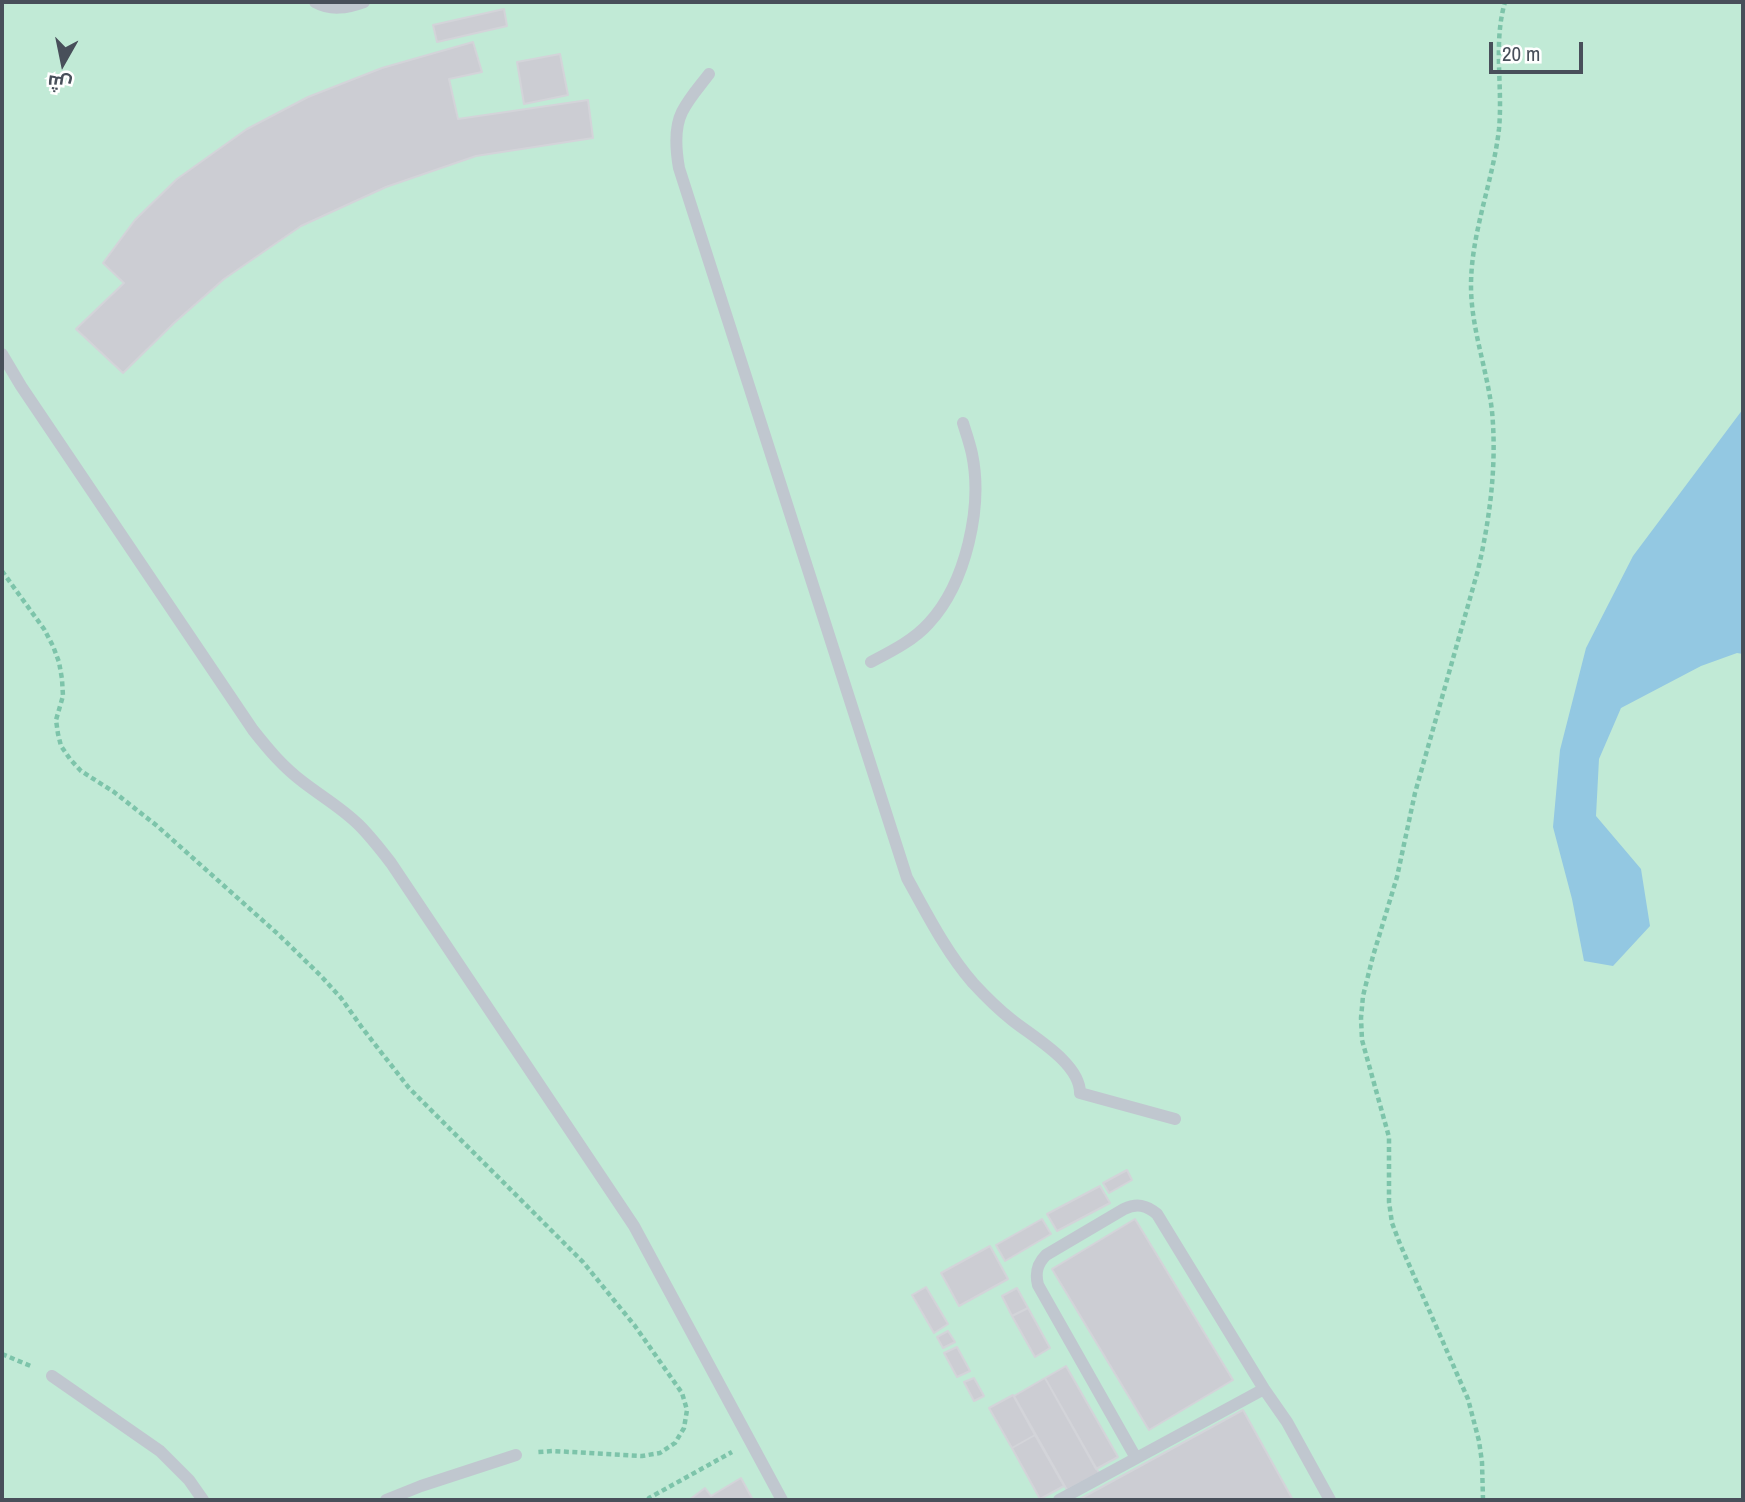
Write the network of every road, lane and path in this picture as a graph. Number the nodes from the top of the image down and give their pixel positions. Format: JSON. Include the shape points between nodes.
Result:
{"nodes":[{"id":1,"x":314,"y":2,"type":"edge"},
{"id":2,"x":364,"y":2,"type":"edge"},
{"id":3,"x":1505,"y":2,"type":"edge"},
{"id":4,"x":709,"y":74,"type":"dead end"},
{"id":5,"x":2,"y":354,"type":"edge"},
{"id":6,"x":963,"y":423,"type":"dead end"},
{"id":7,"x":2,"y":571,"type":"edge"},
{"id":8,"x":871,"y":662,"type":"dead end"},
{"id":9,"x":1175,"y":1119,"type":"dead end"},
{"id":10,"x":2,"y":1354,"type":"edge"},
{"id":11,"x":52,"y":1376,"type":"joint"},
{"id":12,"x":1264,"y":1388,"type":"junction"},
{"id":13,"x":751,"y":1442,"type":"junction"},
{"id":14,"x":516,"y":1455,"type":"joint"},
{"id":15,"x":1136,"y":1458,"type":"junction"},
{"id":16,"x":203,"y":1500,"type":"edge"},
{"id":17,"x":386,"y":1500,"type":"edge"},
{"id":18,"x":648,"y":1500,"type":"edge"},
{"id":19,"x":782,"y":1500,"type":"edge"},
{"id":20,"x":1059,"y":1500,"type":"edge"},
{"id":21,"x":1330,"y":1500,"type":"edge"},
{"id":22,"x":1483,"y":1500,"type":"edge"}],
"edges":[{"from":1,"to":2,"type":"lane","via":[[330,8]]},
{"from":3,"to":22,"type":"path","via":[[1499,33],[1499,127],[1473,250],[1471,286],[1492,411],[1491,500],[1478,570],[1415,793],[1361,1018],[1362,1040],[1389,1136],[1392,1223],[1468,1399],[1479,1441]]},
{"from":4,"to":9,"type":"lane","via":[[681,113],[679,168],[907,878],[960,967],[991,1002],[1063,1061],[1079,1083],[1080,1093]]},
{"from":5,"to":13,"type":"lane","via":[[261,739],[284,766],[360,825],[391,863],[634,1226]]},
{"from":6,"to":8,"type":"lane","via":[[973,456],[975,491],[963,562],[929,623]]},
{"from":7,"to":14,"type":"path","via":[[44,629],[59,662],[62,696],[56,720],[61,746],[70,760],[156,825],[321,976],[409,1088],[583,1262],[682,1393],[687,1410],[684,1428],[675,1443],[660,1452],[642,1456],[553,1451]]},
{"from":10,"to":11,"type":"path"},
{"from":11,"to":16,"type":"lane","via":[[160,1451]]},
{"from":12,"to":15,"type":"lane"},
{"from":12,"to":15,"type":"lane","via":[[1157,1214],[1142,1205],[1124,1209],[1046,1255],[1036,1277]]},
{"from":12,"to":21,"type":"lane"},
{"from":13,"to":18,"type":"path"},
{"from":13,"to":19,"type":"lane"},
{"from":14,"to":17,"type":"lane"},
{"from":15,"to":20,"type":"lane"}]}
